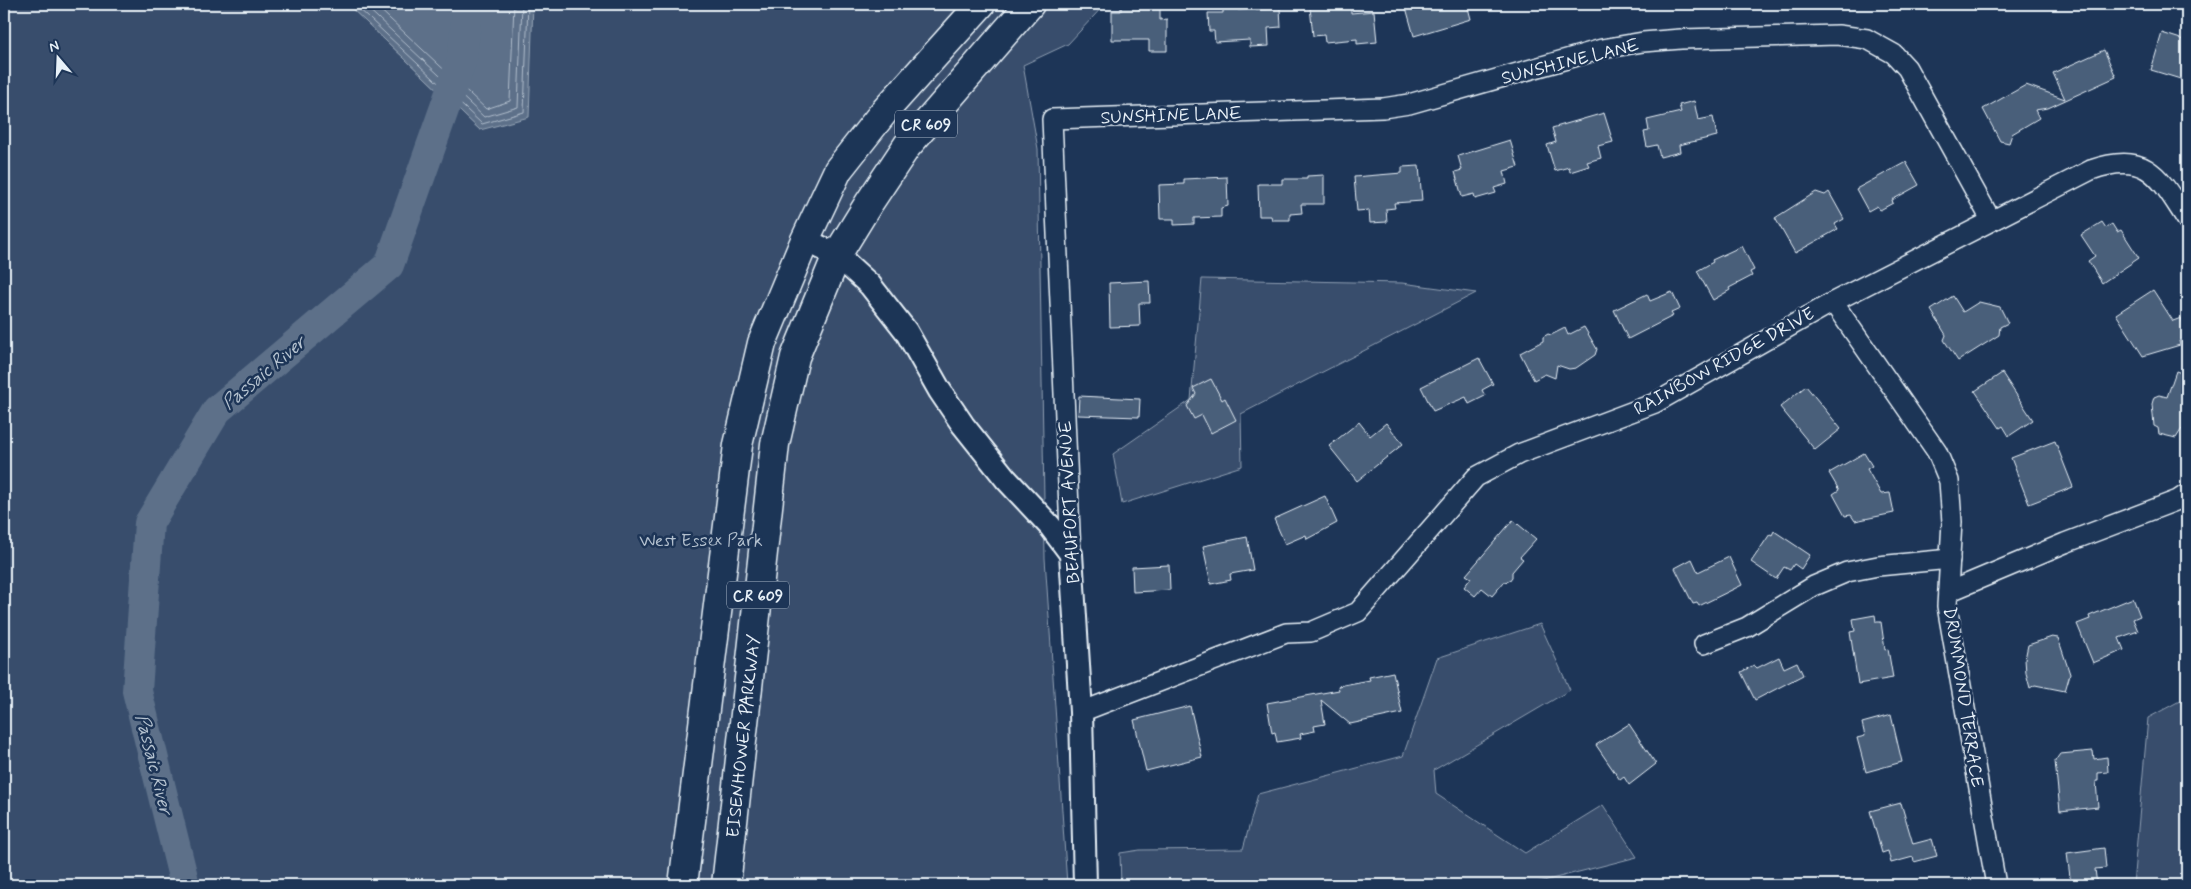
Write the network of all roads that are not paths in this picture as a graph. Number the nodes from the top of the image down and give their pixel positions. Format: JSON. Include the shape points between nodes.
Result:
{"nodes":[{"id":1,"x":980,"y":4,"type":"edge"},
{"id":2,"x":1030,"y":4,"type":"edge"},
{"id":3,"x":1052,"y":119,"type":"joint"},
{"id":4,"x":1991,"y":220,"type":"junction"},
{"id":5,"x":2187,"y":220,"type":"edge"},
{"id":6,"x":805,"y":240,"type":"junction"},
{"id":7,"x":837,"y":255,"type":"junction"},
{"id":8,"x":1833,"y":302,"type":"junction"},
{"id":9,"x":2187,"y":494,"type":"edge"},
{"id":10,"x":1071,"y":554,"type":"junction"},
{"id":11,"x":1950,"y":559,"type":"junction"},
{"id":12,"x":1948,"y":592,"type":"junction"},
{"id":13,"x":1704,"y":644,"type":"dead end"},
{"id":14,"x":1081,"y":712,"type":"junction"},
{"id":15,"x":683,"y":885,"type":"edge"},
{"id":16,"x":726,"y":885,"type":"edge"},
{"id":17,"x":1085,"y":885,"type":"edge"},
{"id":18,"x":1996,"y":885,"type":"edge"}],
"edges":[{"from":1,"to":6,"type":"main road","number":"CR 609","via":[[838,170]]},
{"from":2,"to":7,"type":"main road","name":"EISENHOWER PARKWAY","number":"CR 609","via":[[907,146]]},
{"from":3,"to":4,"type":"street","name":"SUNSHINE LANE","via":[[1383,108],[1409,104],[1602,50],[1643,42],[1838,35],[1867,39],[1894,54],[1907,68]]},
{"from":3,"to":10,"type":"street","name":"BEAUFORT AVENUE"},
{"from":4,"to":5,"type":"street","name":"RAINBOW RIDGE DRIVE","via":[[2091,170],[2120,162],[2135,163],[2150,170],[2163,183]]},
{"from":4,"to":8,"type":"street","name":"RAINBOW RIDGE DRIVE"},
{"from":6,"to":7,"type":"street"},
{"from":6,"to":15,"type":"main road","number":"CR 609","via":[[762,344],[738,445]]},
{"from":7,"to":10,"type":"street","via":[[896,315],[963,425]]},
{"from":7,"to":16,"type":"main road","name":"EISENHOWER PARKWAY","number":"CR 609","via":[[795,356],[775,444]]},
{"from":8,"to":11,"type":"street","name":"DRUMMOND TERRACE","via":[[1937,452],[1949,482]]},
{"from":8,"to":14,"type":"street","name":"RAINBOW RIDGE DRIVE","via":[[1655,403],[1519,454],[1476,477],[1358,612],[1311,632],[1286,633]]},
{"from":9,"to":12,"type":"street"},
{"from":10,"to":14,"type":"street","name":"BEAUFORT AVENUE"},
{"from":11,"to":12,"type":"street","name":"DRUMMOND TERRACE"},
{"from":11,"to":13,"type":"street","via":[[1848,572],[1814,586],[1748,627]]},
{"from":12,"to":18,"type":"street","name":"DRUMMOND TERRACE","via":[[1956,662]]},
{"from":14,"to":17,"type":"street","name":"BEAUFORT AVENUE"}]}
